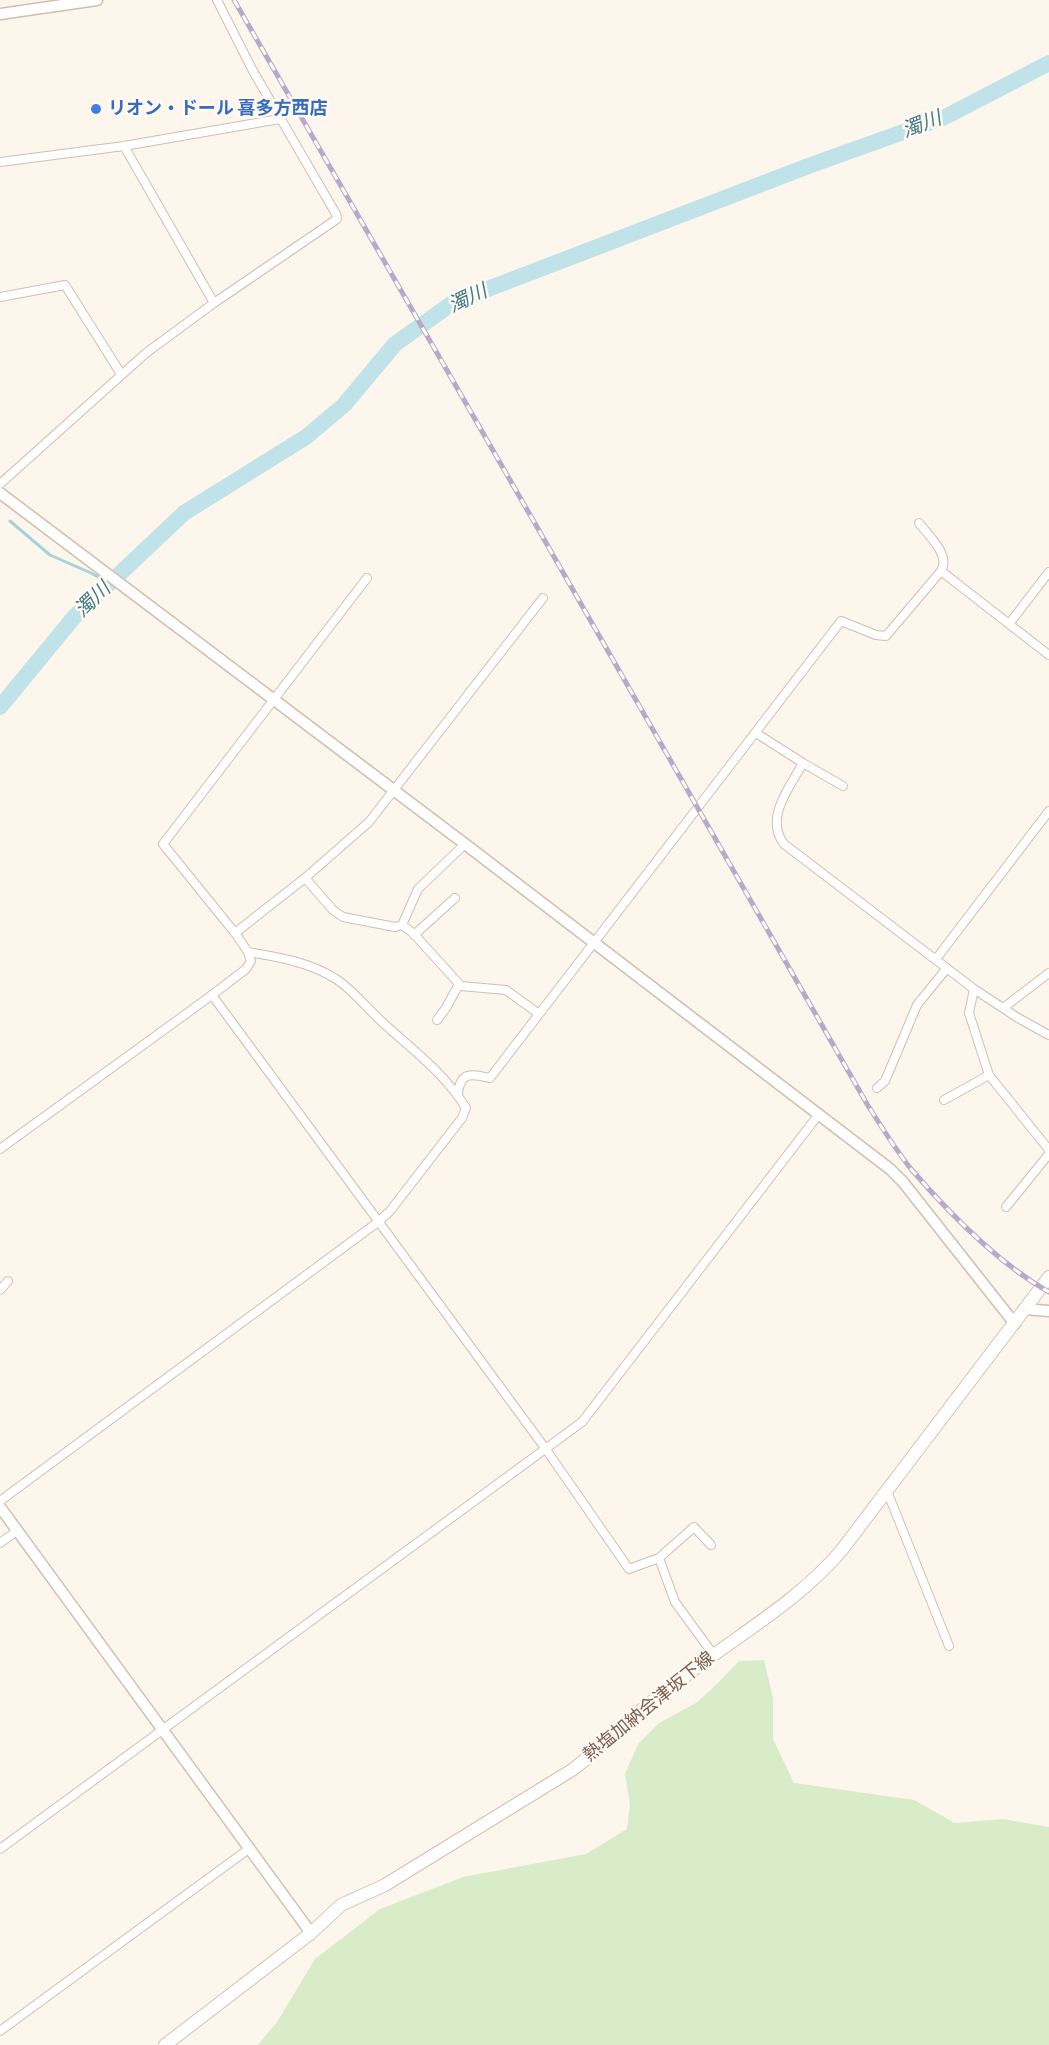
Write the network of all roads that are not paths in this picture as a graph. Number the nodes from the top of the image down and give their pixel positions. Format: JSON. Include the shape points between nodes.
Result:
{"nodes":[{"id":1,"x":97,"y":0,"type":"edge"},
{"id":2,"x":216,"y":0,"type":"edge"},
{"id":3,"x":49,"y":3,"type":"edge"},
{"id":4,"x":0,"y":14,"type":"edge"},
{"id":5,"x":280,"y":119,"type":"junction"},
{"id":6,"x":124,"y":146,"type":"junction"},
{"id":7,"x":0,"y":162,"type":"edge"},
{"id":8,"x":0,"y":297,"type":"edge"},
{"id":9,"x":214,"y":303,"type":"junction"},
{"id":10,"x":121,"y":374,"type":"junction"},
{"id":11,"x":0,"y":484,"type":"edge"},
{"id":12,"x":0,"y":493,"type":"edge"},
{"id":13,"x":919,"y":523,"type":"dead end"},
{"id":14,"x":941,"y":571,"type":"junction"},
{"id":15,"x":1049,"y":572,"type":"edge"},
{"id":16,"x":367,"y":578,"type":"dead end"},
{"id":17,"x":543,"y":598,"type":"dead end"},
{"id":18,"x":1009,"y":624,"type":"junction"},
{"id":19,"x":1049,"y":655,"type":"edge"},
{"id":20,"x":275,"y":700,"type":"junction"},
{"id":21,"x":756,"y":733,"type":"junction"},
{"id":22,"x":803,"y":764,"type":"junction"},
{"id":23,"x":843,"y":786,"type":"dead end"},
{"id":24,"x":393,"y":790,"type":"junction"},
{"id":25,"x":1049,"y":811,"type":"edge"},
{"id":26,"x":465,"y":844,"type":"junction"},
{"id":27,"x":305,"y":878,"type":"junction"},
{"id":28,"x":455,"y":898,"type":"dead end"},
{"id":29,"x":402,"y":925,"type":"junction"},
{"id":30,"x":235,"y":933,"type":"junction"},
{"id":31,"x":414,"y":935,"type":"junction"},
{"id":32,"x":594,"y":943,"type":"junction"},
{"id":33,"x":248,"y":952,"type":"junction"},
{"id":34,"x":936,"y":959,"type":"junction"},
{"id":35,"x":947,"y":968,"type":"junction"},
{"id":36,"x":1049,"y":973,"type":"edge"},
{"id":37,"x":459,"y":984,"type":"junction"},
{"id":38,"x":974,"y":989,"type":"junction"},
{"id":39,"x":212,"y":995,"type":"junction"},
{"id":40,"x":1003,"y":1008,"type":"junction"},
{"id":41,"x":539,"y":1014,"type":"junction"},
{"id":42,"x":437,"y":1020,"type":"dead end"},
{"id":43,"x":1049,"y":1035,"type":"edge"},
{"id":44,"x":988,"y":1075,"type":"junction"},
{"id":45,"x":877,"y":1088,"type":"dead end"},
{"id":46,"x":458,"y":1094,"type":"junction"},
{"id":47,"x":944,"y":1100,"type":"dead end"},
{"id":48,"x":819,"y":1114,"type":"junction"},
{"id":49,"x":0,"y":1149,"type":"edge"},
{"id":50,"x":1049,"y":1152,"type":"edge"},
{"id":51,"x":1006,"y":1207,"type":"dead end"},
{"id":52,"x":378,"y":1222,"type":"junction"},
{"id":53,"x":1049,"y":1277,"type":"edge"},
{"id":54,"x":8,"y":1281,"type":"dead end"},
{"id":55,"x":0,"y":1290,"type":"edge"},
{"id":56,"x":1024,"y":1309,"type":"junction"},
{"id":57,"x":1049,"y":1311,"type":"edge"},
{"id":58,"x":1014,"y":1324,"type":"junction"},
{"id":59,"x":544,"y":1448,"type":"junction"},
{"id":60,"x":887,"y":1491,"type":"junction"},
{"id":61,"x":0,"y":1501,"type":"edge"},
{"id":62,"x":0,"y":1507,"type":"edge"},
{"id":63,"x":17,"y":1531,"type":"junction"},
{"id":64,"x":0,"y":1543,"type":"edge"},
{"id":65,"x":711,"y":1545,"type":"dead end"},
{"id":66,"x":659,"y":1558,"type":"junction"},
{"id":67,"x":949,"y":1646,"type":"dead end"},
{"id":68,"x":713,"y":1654,"type":"junction"},
{"id":69,"x":163,"y":1731,"type":"junction"},
{"id":70,"x":250,"y":1848,"type":"junction"},
{"id":71,"x":0,"y":1849,"type":"edge"},
{"id":72,"x":311,"y":1933,"type":"junction"},
{"id":73,"x":0,"y":2031,"type":"edge"},
{"id":74,"x":165,"y":2045,"type":"edge"}],
"edges":[{"from":1,"to":3,"type":"street"},
{"from":2,"to":5,"type":"street"},
{"from":3,"to":4,"type":"street"},
{"from":5,"to":6,"type":"street"},
{"from":5,"to":9,"type":"street","via":[[337,219]]},
{"from":6,"to":7,"type":"street"},
{"from":6,"to":9,"type":"street"},
{"from":8,"to":10,"type":"street","via":[[65,285]]},
{"from":9,"to":10,"type":"street"},
{"from":10,"to":11,"type":"street"},
{"from":12,"to":20,"type":"street"},
{"from":13,"to":14,"type":"street","via":[[943,555]]},
{"from":14,"to":18,"type":"street"},
{"from":14,"to":21,"type":"street","via":[[886,636],[841,621]]},
{"from":15,"to":18,"type":"street"},
{"from":16,"to":20,"type":"street"},
{"from":17,"to":24,"type":"street"},
{"from":18,"to":19,"type":"street"},
{"from":20,"to":24,"type":"street"},
{"from":20,"to":30,"type":"street","via":[[164,844]]},
{"from":21,"to":22,"type":"street"},
{"from":21,"to":32,"type":"street"},
{"from":22,"to":23,"type":"street"},
{"from":22,"to":34,"type":"street","via":[[779,808],[779,838]]},
{"from":24,"to":26,"type":"street"},
{"from":24,"to":27,"type":"street","via":[[362,829]]},
{"from":25,"to":34,"type":"street"},
{"from":26,"to":29,"type":"street","via":[[418,889]]},
{"from":26,"to":32,"type":"street"},
{"from":27,"to":29,"type":"street","via":[[344,917]]},
{"from":27,"to":30,"type":"street"},
{"from":28,"to":31,"type":"street"},
{"from":29,"to":31,"type":"street"},
{"from":30,"to":33,"type":"street"},
{"from":31,"to":37,"type":"street"},
{"from":32,"to":41,"type":"street"},
{"from":32,"to":48,"type":"street"},
{"from":33,"to":39,"type":"street","via":[[251,962],[246,969]]},
{"from":33,"to":46,"type":"street","via":[[290,959],[335,978]]},
{"from":34,"to":35,"type":"street"},
{"from":35,"to":38,"type":"street"},
{"from":35,"to":45,"type":"street","via":[[917,1005],[885,1081]]},
{"from":36,"to":40,"type":"street"},
{"from":37,"to":41,"type":"street","via":[[506,990]]},
{"from":37,"to":42,"type":"street"},
{"from":38,"to":40,"type":"street"},
{"from":38,"to":44,"type":"street","via":[[969,1013]]},
{"from":39,"to":49,"type":"street"},
{"from":39,"to":52,"type":"street"},
{"from":40,"to":43,"type":"street"},
{"from":41,"to":46,"type":"street","via":[[490,1078],[465,1076]]},
{"from":44,"to":47,"type":"street"},
{"from":44,"to":50,"type":"street"},
{"from":46,"to":52,"type":"street","via":[[466,1108],[462,1118]]},
{"from":48,"to":58,"type":"street","via":[[903,1182]]},
{"from":48,"to":59,"type":"street","via":[[582,1422]]},
{"from":50,"to":51,"type":"street"},
{"from":52,"to":59,"type":"street"},
{"from":52,"to":61,"type":"street"},
{"from":53,"to":56,"type":"main road","name":"熱塩加納会津坂下線"},
{"from":54,"to":55,"type":"street"},
{"from":56,"to":57,"type":"street"},
{"from":56,"to":58,"type":"main road","name":"熱塩加納会津坂下線"},
{"from":58,"to":60,"type":"main road","name":"熱塩加納会津坂下線"},
{"from":59,"to":66,"type":"street","via":[[629,1569]]},
{"from":59,"to":69,"type":"street"},
{"from":60,"to":67,"type":"street"},
{"from":60,"to":68,"type":"main road","name":"熱塩加納会津坂下線","via":[[821,1575]]},
{"from":62,"to":63,"type":"street"},
{"from":63,"to":64,"type":"street"},
{"from":63,"to":69,"type":"street"},
{"from":65,"to":66,"type":"street","via":[[694,1527]]},
{"from":66,"to":68,"type":"street","via":[[675,1602]]},
{"from":68,"to":72,"type":"main road","name":"熱塩加納会津坂下線","via":[[572,1770],[384,1885],[341,1905]]},
{"from":69,"to":70,"type":"street"},
{"from":69,"to":71,"type":"street"},
{"from":70,"to":72,"type":"street"},
{"from":70,"to":73,"type":"street"},
{"from":72,"to":74,"type":"main road","name":"熱塩加納会津坂下線"}]}
